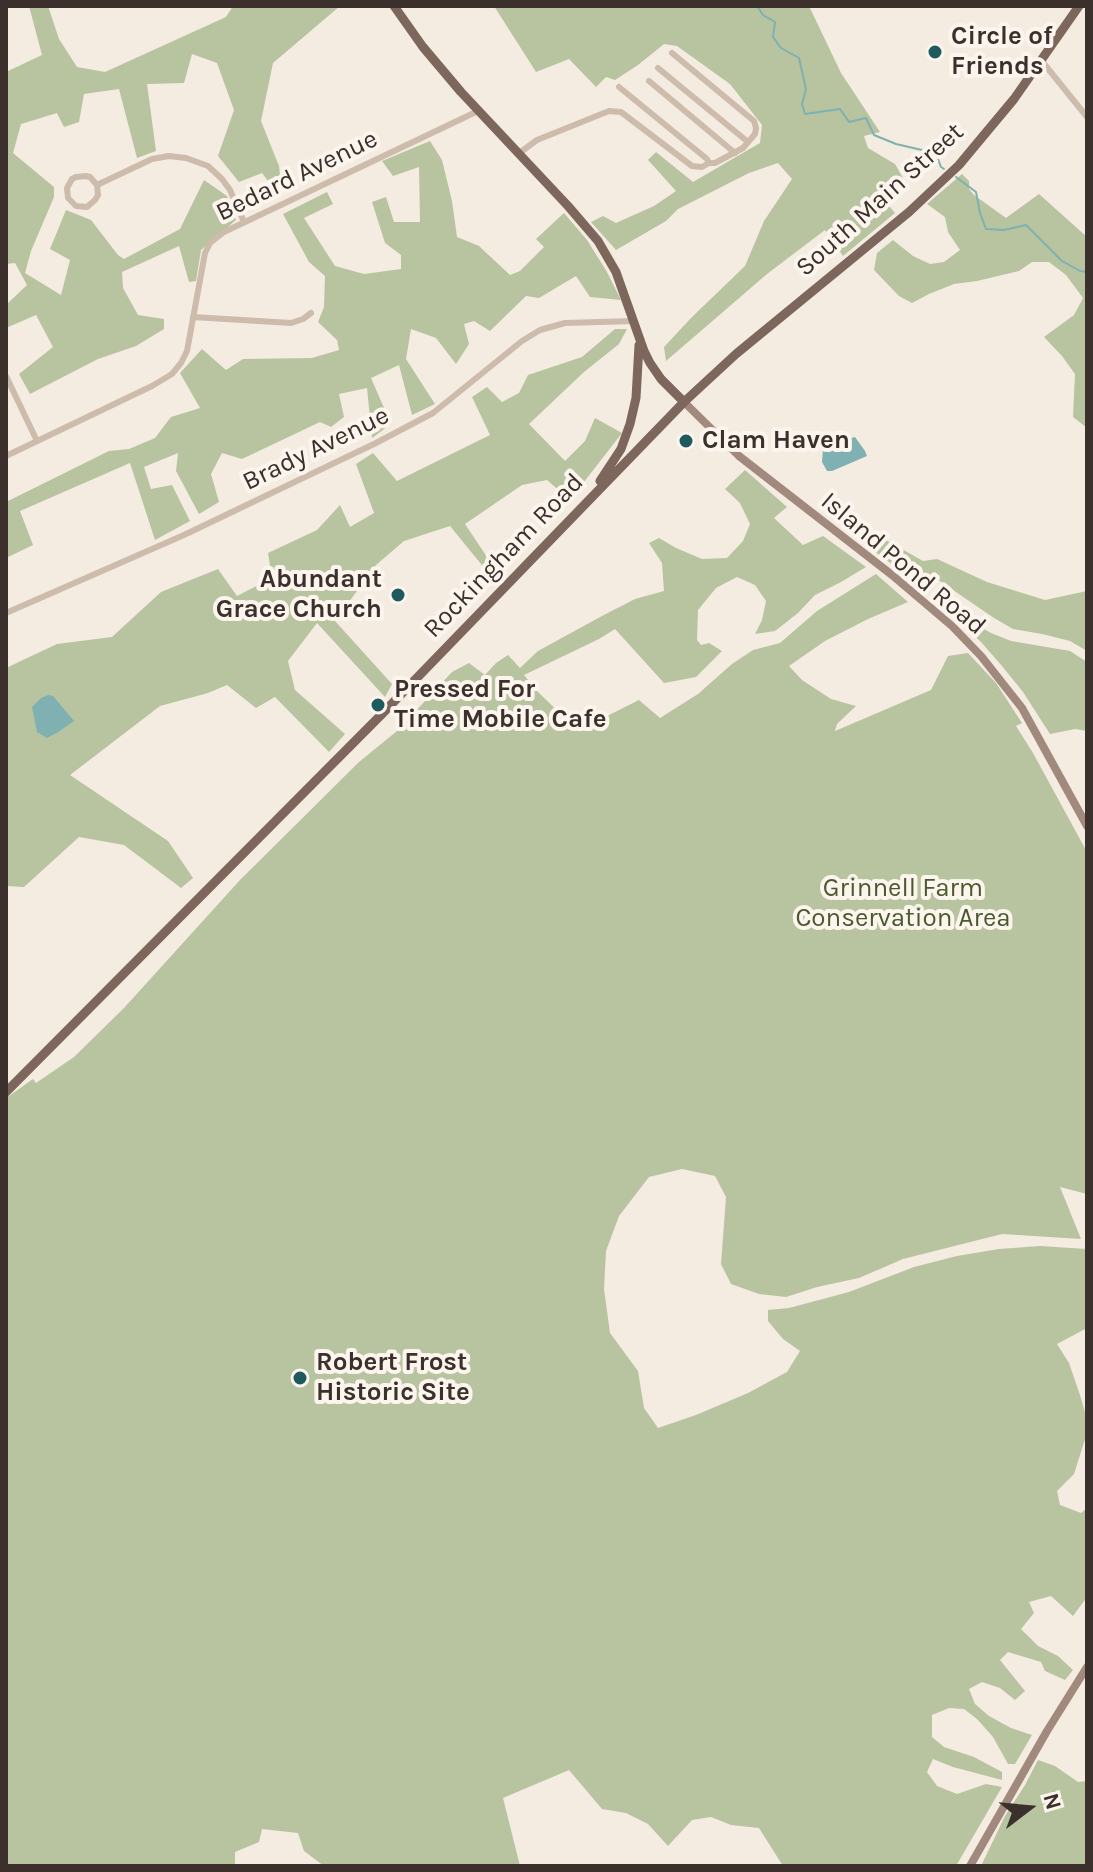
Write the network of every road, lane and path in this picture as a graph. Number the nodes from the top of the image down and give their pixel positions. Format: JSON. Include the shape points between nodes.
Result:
{"nodes":[{"id":1,"x":394,"y":6,"type":"edge"},
{"id":2,"x":1079,"y":6,"type":"edge"},
{"id":3,"x":672,"y":53,"type":"dead end"},
{"id":4,"x":1041,"y":60,"type":"junction"},
{"id":5,"x":658,"y":68,"type":"dead end"},
{"id":6,"x":649,"y":81,"type":"dead end"},
{"id":7,"x":619,"y":87,"type":"dead end"},
{"id":8,"x":478,"y":111,"type":"junction"},
{"id":9,"x":1087,"y":117,"type":"edge"},
{"id":10,"x":748,"y":142,"type":"junction"},
{"id":11,"x":735,"y":153,"type":"junction"},
{"id":12,"x":518,"y":154,"type":"junction"},
{"id":13,"x":709,"y":163,"type":"junction"},
{"id":14,"x":97,"y":185,"type":"junction"},
{"id":15,"x":244,"y":222,"type":"junction"},
{"id":16,"x":311,"y":313,"type":"dead end"},
{"id":17,"x":193,"y":317,"type":"junction"},
{"id":18,"x":634,"y":321,"type":"junction"},
{"id":19,"x":639,"y":337,"type":"junction"},
{"id":20,"x":6,"y":376,"type":"edge"},
{"id":21,"x":684,"y":402,"type":"junction"},
{"id":22,"x":37,"y":441,"type":"junction"},
{"id":23,"x":6,"y":456,"type":"edge"},
{"id":24,"x":588,"y":499,"type":"junction"},
{"id":25,"x":6,"y":613,"type":"edge"},
{"id":26,"x":1087,"y":826,"type":"edge"},
{"id":27,"x":6,"y":1092,"type":"edge"},
{"id":28,"x":1087,"y":1667,"type":"edge"},
{"id":29,"x":970,"y":1866,"type":"edge"}],
"edges":[{"from":1,"to":8,"type":"main road"},
{"from":2,"to":4,"type":"main road","name":"South Main Street"},
{"from":3,"to":10,"type":"street","via":[[754,121],[755,134]]},
{"from":4,"to":9,"type":"street"},
{"from":4,"to":21,"type":"main road","name":"South Main Street","via":[[949,174]]},
{"from":5,"to":10,"type":"street"},
{"from":6,"to":11,"type":"street"},
{"from":7,"to":13,"type":"street"},
{"from":8,"to":12,"type":"main road"},
{"from":8,"to":15,"type":"street","name":"Bedard Avenue"},
{"from":10,"to":11,"type":"street"},
{"from":11,"to":13,"type":"street"},
{"from":12,"to":13,"type":"street","via":[[537,140],[609,111],[621,112],[692,166]]},
{"from":12,"to":18,"type":"main road","via":[[598,241]]},
{"from":14,"to":14,"type":"street","via":[[90,177],[76,177],[67,188],[68,198],[87,207],[98,195]]},
{"from":14,"to":15,"type":"street","via":[[152,159],[186,158],[208,166],[222,179]]},
{"from":15,"to":17,"type":"street","name":"Bedard Avenue","via":[[210,243]]},
{"from":16,"to":17,"type":"street","via":[[291,323]]},
{"from":17,"to":22,"type":"street","name":"Bedard Avenue","via":[[187,351],[172,374]]},
{"from":18,"to":19,"type":"main road"},
{"from":18,"to":25,"type":"street","name":"Brady Avenue","via":[[565,323],[534,333],[433,413],[184,535]]},
{"from":19,"to":21,"type":"main road","via":[[655,371]]},
{"from":19,"to":24,"type":"main road","via":[[636,398],[628,430]]},
{"from":20,"to":22,"type":"street"},
{"from":21,"to":24,"type":"main road","name":"Rockingham Road"},
{"from":21,"to":26,"type":"street","name":"Island Pond Road","via":[[744,460],[892,575],[981,656],[1030,722]]},
{"from":22,"to":23,"type":"street","name":"Bedard Avenue"},
{"from":24,"to":27,"type":"main road","name":"Rockingham Road"},
{"from":28,"to":29,"type":"street"}]}
